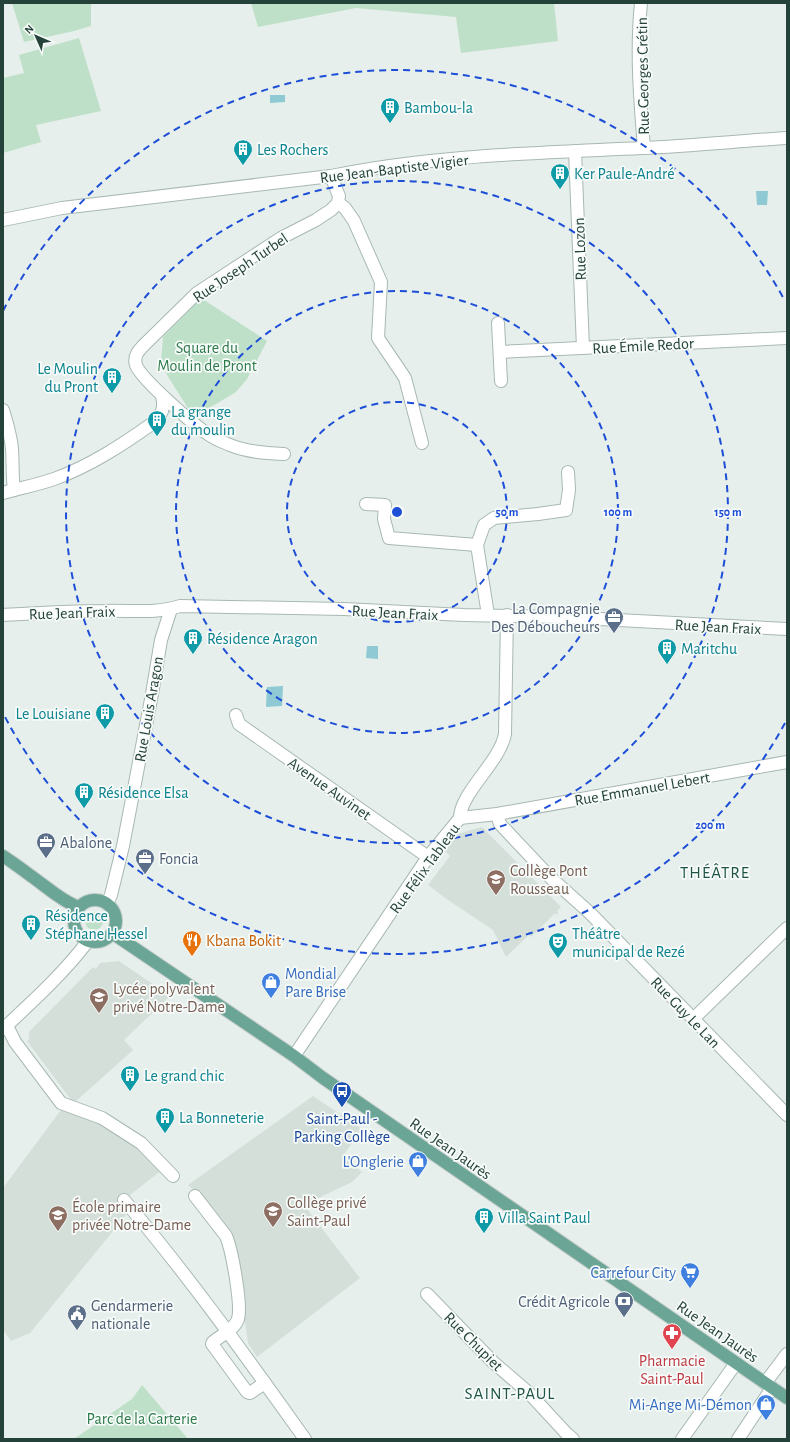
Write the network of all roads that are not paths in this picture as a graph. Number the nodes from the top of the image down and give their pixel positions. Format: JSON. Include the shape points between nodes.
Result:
{"nodes":[{"id":1,"x":641,"y":3,"type":"edge"},
{"id":2,"x":787,"y":138,"type":"edge"},
{"id":3,"x":644,"y":148,"type":"junction"},
{"id":4,"x":575,"y":151,"type":"junction"},
{"id":5,"x":331,"y":176,"type":"junction"},
{"id":6,"x":338,"y":203,"type":"junction"},
{"id":7,"x":3,"y":220,"type":"edge"},
{"id":8,"x":498,"y":323,"type":"dead end"},
{"id":9,"x":787,"y":338,"type":"edge"},
{"id":10,"x":583,"y":348,"type":"junction"},
{"id":11,"x":500,"y":352,"type":"junction"},
{"id":12,"x":501,"y":381,"type":"dead end"},
{"id":13,"x":162,"y":396,"type":"junction"},
{"id":14,"x":3,"y":410,"type":"edge"},
{"id":15,"x":422,"y":443,"type":"dead end"},
{"id":16,"x":284,"y":454,"type":"dead end"},
{"id":17,"x":568,"y":472,"type":"dead end"},
{"id":18,"x":9,"y":492,"type":"edge"},
{"id":19,"x":366,"y":504,"type":"dead end"},
{"id":20,"x":477,"y":545,"type":"junction"},
{"id":21,"x":171,"y":609,"type":"junction"},
{"id":22,"x":3,"y":615,"type":"edge"},
{"id":23,"x":488,"y":615,"type":"junction"},
{"id":24,"x":507,"y":615,"type":"junction"},
{"id":25,"x":787,"y":629,"type":"edge"},
{"id":26,"x":236,"y":715,"type":"dead end"},
{"id":27,"x":787,"y":762,"type":"edge"},
{"id":28,"x":497,"y":814,"type":"junction"},
{"id":29,"x":460,"y":818,"type":"junction"},
{"id":30,"x":3,"y":856,"type":"edge"},
{"id":31,"x":428,"y":857,"type":"junction"},
{"id":32,"x":107,"y":904,"type":"junction"},
{"id":33,"x":78,"y":907,"type":"junction"},
{"id":34,"x":787,"y":928,"type":"edge"},
{"id":35,"x":112,"y":933,"type":"junction"},
{"id":36,"x":88,"y":941,"type":"junction"},
{"id":37,"x":693,"y":1019,"type":"junction"},
{"id":38,"x":5,"y":1027,"type":"edge"},
{"id":39,"x":294,"y":1056,"type":"junction"},
{"id":40,"x":787,"y":1115,"type":"edge"},
{"id":41,"x":173,"y":1176,"type":"dead end"},
{"id":42,"x":195,"y":1196,"type":"dead end"},
{"id":43,"x":124,"y":1200,"type":"dead end"},
{"id":44,"x":427,"y":1294,"type":"dead end"},
{"id":45,"x":227,"y":1330,"type":"junction"},
{"id":46,"x":787,"y":1354,"type":"edge"},
{"id":47,"x":736,"y":1362,"type":"junction"},
{"id":48,"x":265,"y":1383,"type":"junction"},
{"id":49,"x":768,"y":1386,"type":"junction"},
{"id":50,"x":787,"y":1398,"type":"edge"},
{"id":51,"x":306,"y":1439,"type":"edge"},
{"id":52,"x":573,"y":1439,"type":"edge"},
{"id":53,"x":682,"y":1439,"type":"edge"},
{"id":54,"x":738,"y":1439,"type":"edge"}],
"edges":[{"from":1,"to":3,"type":"street","name":"Rue Georges Crétin","via":[[639,55]]},
{"from":2,"to":3,"type":"street","name":"Rue Jean-Baptiste Vigier"},
{"from":3,"to":4,"type":"street","name":"Rue Jean-Baptiste Vigier"},
{"from":4,"to":5,"type":"street","name":"Rue Jean-Baptiste Vigier","via":[[369,168]]},
{"from":4,"to":10,"type":"street","name":"Rue Lozon"},
{"from":5,"to":6,"type":"street","via":[[339,196]]},
{"from":5,"to":7,"type":"street","name":"Rue Jean-Baptiste Vigier","via":[[62,208]]},
{"from":6,"to":13,"type":"street","name":"Rue Joseph Turbel","via":[[316,220],[281,238],[197,293],[139,350],[135,357],[138,369]]},
{"from":6,"to":15,"type":"street","via":[[354,221],[381,282],[378,338],[406,378]]},
{"from":8,"to":11,"type":"street"},
{"from":9,"to":10,"type":"street","name":"Rue Émile Redor"},
{"from":10,"to":11,"type":"street","name":"Rue Émile Redor"},
{"from":11,"to":12,"type":"street"},
{"from":13,"to":16,"type":"street","name":"Rue Joseph Turbel","via":[[214,438],[238,448]]},
{"from":13,"to":18,"type":"street","via":[[164,409],[159,418],[111,452],[71,472]]},
{"from":14,"to":18,"type":"street","via":[[11,436],[12,476]]},
{"from":17,"to":20,"type":"street","via":[[566,510],[494,518],[484,525]]},
{"from":19,"to":20,"type":"street","via":[[385,505],[384,519],[389,538]]},
{"from":20,"to":23,"type":"street"},
{"from":21,"to":22,"type":"street","name":"Rue Jean Fraix"},
{"from":21,"to":23,"type":"street","name":"Rue Jean Fraix","via":[[187,606]]},
{"from":21,"to":32,"type":"street","name":"Rue Louis Aragon","via":[[161,640],[123,846]]},
{"from":23,"to":24,"type":"street","name":"Rue Jean Fraix"},
{"from":24,"to":25,"type":"street","name":"Rue Jean Fraix"},
{"from":24,"to":29,"type":"street","name":"Rue Félix Tableau","via":[[504,741],[460,811]]},
{"from":26,"to":31,"type":"street","name":"Avenue Auvinet","via":[[239,724]]},
{"from":27,"to":28,"type":"street","name":"Rue Emmanuel Lebert"},
{"from":28,"to":29,"type":"street"},
{"from":28,"to":37,"type":"street","name":"Rue Guy Le Lan","via":[[500,824],[551,878],[590,913]]},
{"from":29,"to":31,"type":"street","name":"Rue Félix Tableau"},
{"from":30,"to":33,"type":"main road","via":[[68,903]]},
{"from":31,"to":39,"type":"street","name":"Rue Félix Tableau"},
{"from":32,"to":33,"type":"main road","via":[[100,900],[92,900]]},
{"from":32,"to":35,"type":"main road","via":[[114,911],[116,920]]},
{"from":33,"to":36,"type":"main road","via":[[73,920],[74,927],[78,935]]},
{"from":34,"to":37,"type":"street"},
{"from":35,"to":36,"type":"main road","via":[[101,941]]},
{"from":35,"to":39,"type":"main road","name":"Rue Jean Jaurès"},
{"from":36,"to":38,"type":"street","via":[[52,983]]},
{"from":37,"to":40,"type":"street","name":"Rue Guy Le Lan"},
{"from":38,"to":41,"type":"street","via":[[61,1104],[102,1118],[141,1143]]},
{"from":39,"to":47,"type":"main road","name":"Rue Jean Jaurès"},
{"from":42,"to":45,"type":"street","via":[[226,1236],[228,1243],[239,1308],[238,1319],[234,1326]]},
{"from":43,"to":45,"type":"street"},
{"from":44,"to":52,"type":"street","name":"Rue Chupiet"},
{"from":45,"to":48,"type":"street"},
{"from":45,"to":48,"type":"street","via":[[212,1344],[247,1392],[250,1393]]},
{"from":46,"to":49,"type":"street"},
{"from":47,"to":49,"type":"main road","name":"Rue Jean Jaurès"},
{"from":47,"to":53,"type":"street"},
{"from":48,"to":51,"type":"street"},
{"from":49,"to":50,"type":"main road","name":"Rue Jean Jaurès"},
{"from":49,"to":54,"type":"street"}]}
